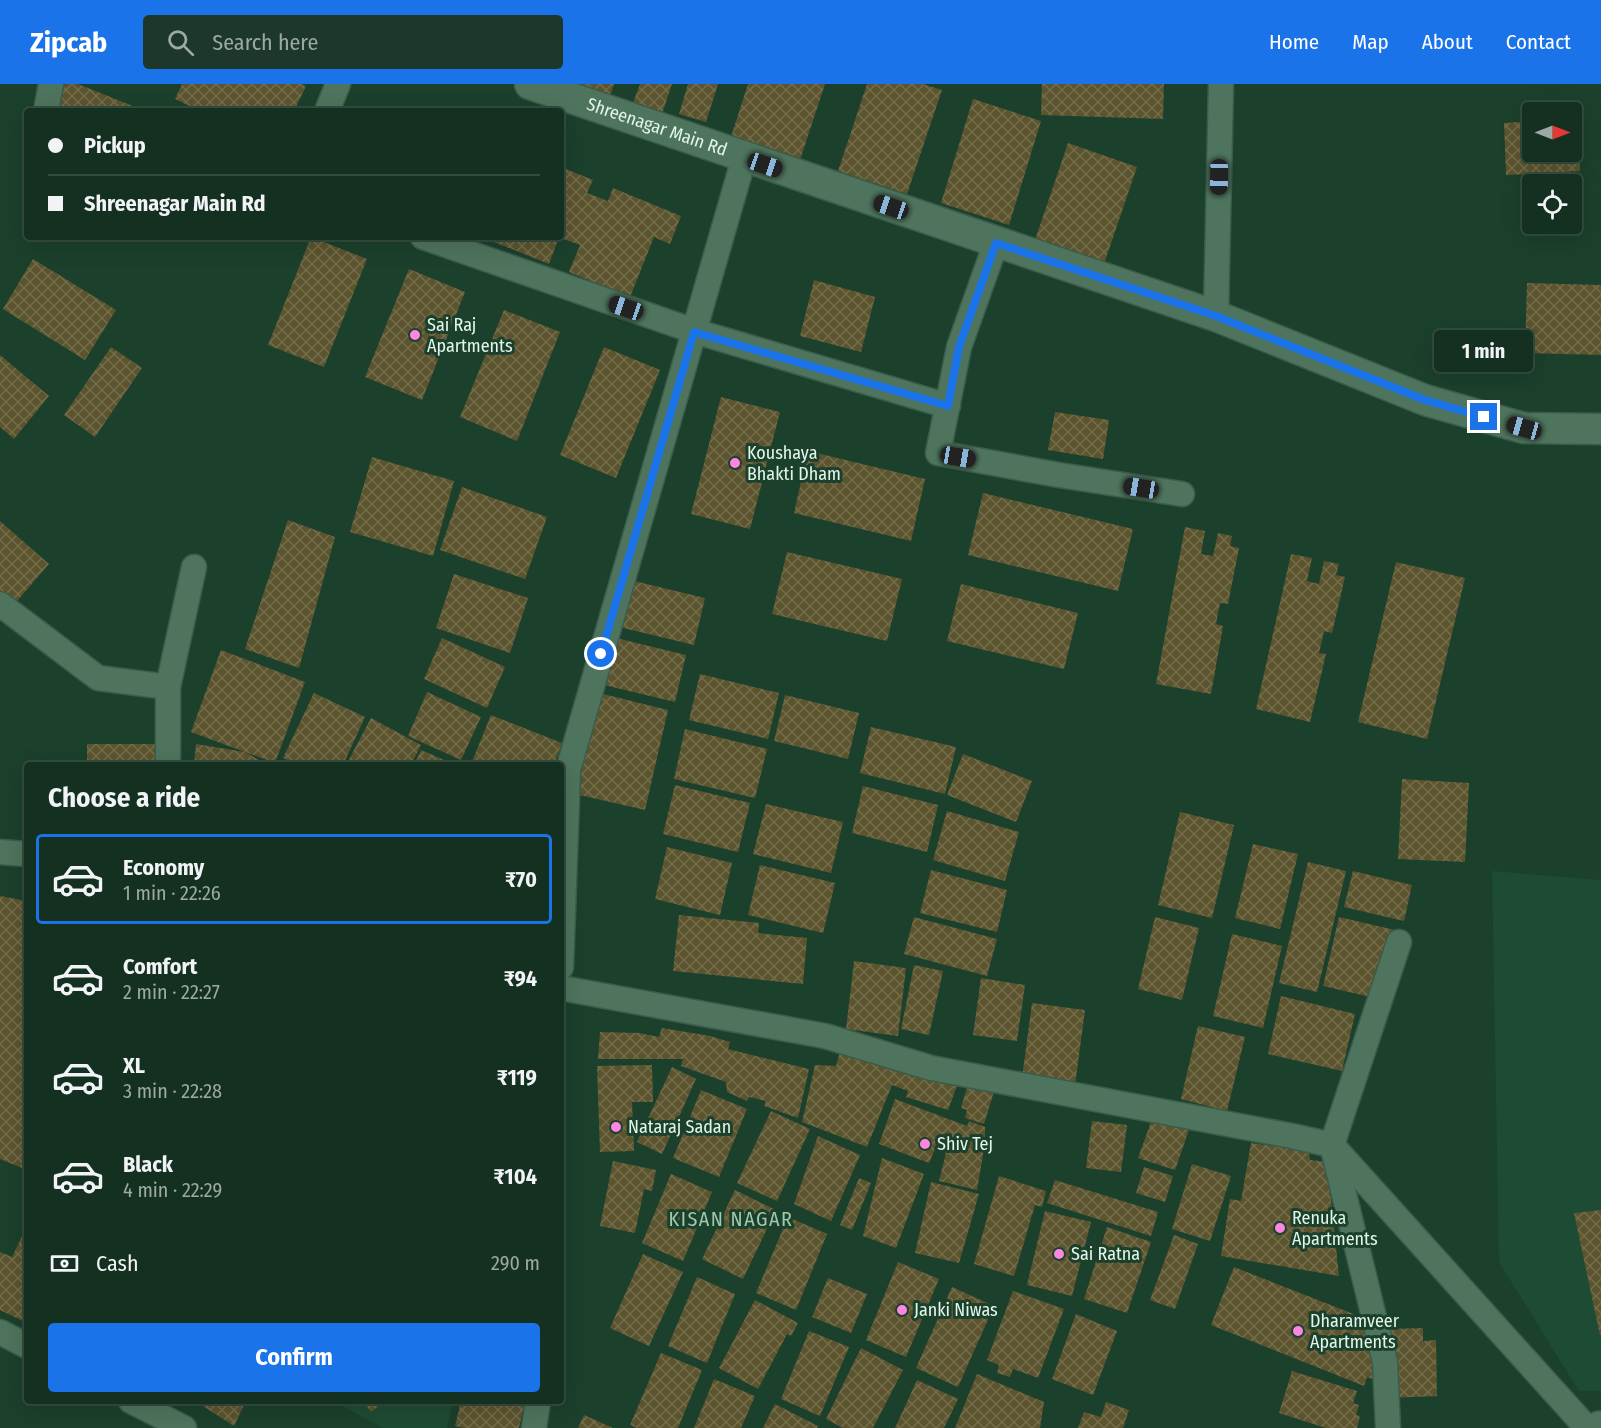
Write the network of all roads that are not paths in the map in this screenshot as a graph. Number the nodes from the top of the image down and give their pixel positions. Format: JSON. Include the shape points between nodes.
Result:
{"nodes":[{"id":1,"x":51,"y":84,"type":"edge"},
{"id":2,"x":338,"y":84,"type":"edge"},
{"id":3,"x":530,"y":84,"type":"edge"},
{"id":4,"x":1221,"y":84,"type":"edge"},
{"id":5,"x":47,"y":108,"type":"edge"},
{"id":6,"x":328,"y":108,"type":"edge"},
{"id":7,"x":744,"y":158,"type":"junction"},
{"id":8,"x":432,"y":240,"type":"edge"},
{"id":9,"x":996,"y":243,"type":"junction"},
{"id":10,"x":1216,"y":316,"type":"junction"},
{"id":11,"x":694,"y":332,"type":"junction"},
{"id":12,"x":948,"y":406,"type":"junction"},
{"id":13,"x":1601,"y":429,"type":"edge"},
{"id":14,"x":1182,"y":494,"type":"dead end"},
{"id":15,"x":194,"y":567,"type":"dead end"},
{"id":16,"x":0,"y":604,"type":"edge"},
{"id":17,"x":168,"y":687,"type":"junction"},
{"id":18,"x":168,"y":762,"type":"edge"},
{"id":19,"x":564,"y":845,"type":"edge"},
{"id":20,"x":0,"y":852,"type":"edge"},
{"id":21,"x":24,"y":854,"type":"edge"},
{"id":22,"x":1399,"y":942,"type":"dead end"},
{"id":23,"x":564,"y":989,"type":"edge"},
{"id":24,"x":1332,"y":1145,"type":"junction"},
{"id":25,"x":0,"y":1332,"type":"edge"},
{"id":26,"x":24,"y":1344,"type":"edge"},
{"id":27,"x":137,"y":1404,"type":"edge"},
{"id":28,"x":538,"y":1404,"type":"edge"},
{"id":29,"x":184,"y":1428,"type":"edge"},
{"id":30,"x":534,"y":1428,"type":"edge"},
{"id":31,"x":1388,"y":1428,"type":"edge"},
{"id":32,"x":1587,"y":1428,"type":"edge"}],
"edges":[{"from":1,"to":5,"type":"street"},
{"from":2,"to":6,"type":"street"},
{"from":3,"to":7,"type":"street","name":"Shreenagar Main Rd"},
{"from":4,"to":10,"type":"street"},
{"from":7,"to":9,"type":"street","name":"Shreenagar Main Rd"},
{"from":7,"to":11,"type":"street"},
{"from":8,"to":11,"type":"street"},
{"from":9,"to":10,"type":"street","name":"Shreenagar Main Rd"},
{"from":9,"to":12,"type":"street","via":[[959,347]]},
{"from":10,"to":13,"type":"street","name":"Shreenagar Main Rd","via":[[1425,400],[1524,428]]},
{"from":11,"to":12,"type":"street"},
{"from":11,"to":19,"type":"street","via":[[568,770]]},
{"from":12,"to":14,"type":"street","via":[[938,453]]},
{"from":15,"to":17,"type":"street"},
{"from":16,"to":17,"type":"street","via":[[98,678]]},
{"from":17,"to":18,"type":"street"},
{"from":20,"to":21,"type":"street"},
{"from":22,"to":24,"type":"street"},
{"from":23,"to":24,"type":"street","via":[[825,1036],[931,1068]]},
{"from":24,"to":31,"type":"street","via":[[1385,1362]]},
{"from":24,"to":32,"type":"street"},
{"from":25,"to":26,"type":"street"},
{"from":27,"to":29,"type":"street"},
{"from":28,"to":30,"type":"street"}]}
